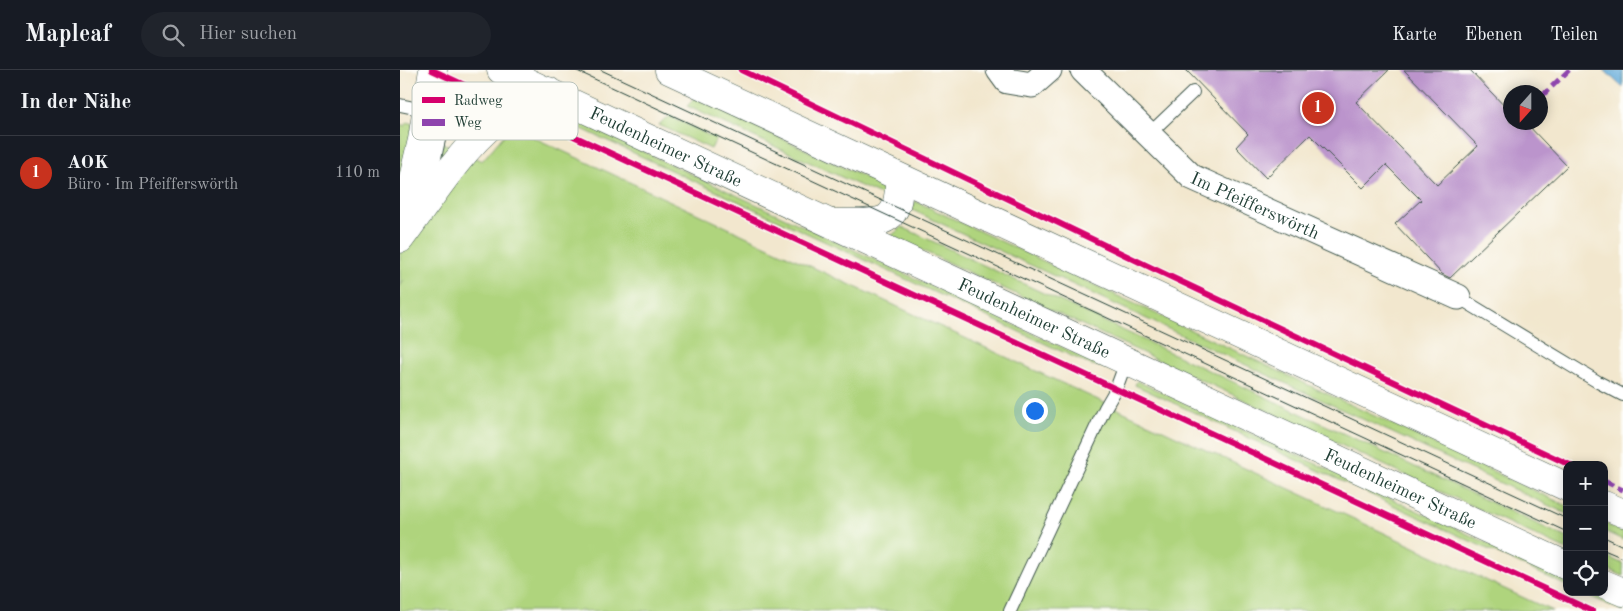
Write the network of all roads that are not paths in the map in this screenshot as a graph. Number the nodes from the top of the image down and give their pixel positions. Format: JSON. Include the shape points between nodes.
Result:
{"nodes":[{"id":1,"x":501,"y":70,"type":"edge"},
{"id":2,"x":669,"y":70,"type":"edge"},
{"id":3,"x":999,"y":70,"type":"edge"},
{"id":4,"x":1049,"y":70,"type":"edge"},
{"id":5,"x":1083,"y":70,"type":"edge"},
{"id":6,"x":528,"y":82,"type":"edge"},
{"id":7,"x":1193,"y":92,"type":"dead end"},
{"id":8,"x":578,"y":105,"type":"edge"},
{"id":9,"x":1150,"y":133,"type":"junction"},
{"id":10,"x":421,"y":140,"type":"edge"},
{"id":11,"x":476,"y":140,"type":"edge"},
{"id":12,"x":899,"y":178,"type":"junction"},
{"id":13,"x":830,"y":223,"type":"junction"},
{"id":14,"x":400,"y":238,"type":"edge"},
{"id":15,"x":1458,"y":297,"type":"joint"},
{"id":16,"x":1126,"y":362,"type":"junction"},
{"id":17,"x":1623,"y":395,"type":"edge"},
{"id":18,"x":1563,"y":485,"type":"edge"},
{"id":19,"x":1606,"y":506,"type":"edge"},
{"id":20,"x":1623,"y":514,"type":"edge"},
{"id":21,"x":1563,"y":564,"type":"edge"},
{"id":22,"x":1608,"y":586,"type":"edge"},
{"id":23,"x":1623,"y":592,"type":"edge"},
{"id":24,"x":1010,"y":611,"type":"edge"}],
"edges":[{"from":1,"to":6,"type":"main road","name":"Feudenheimer Straße"},
{"from":2,"to":12,"type":"main road"},
{"from":3,"to":4,"type":"street","via":[[1006,81],[1032,85]]},
{"from":5,"to":9,"type":"street","name":"Im Pfeifferswörth"},
{"from":7,"to":9,"type":"lane"},
{"from":8,"to":13,"type":"main road","name":"Feudenheimer Straße"},
{"from":9,"to":15,"type":"street","name":"Im Pfeifferswörth","via":[[1192,177]]},
{"from":10,"to":14,"type":"main road"},
{"from":11,"to":14,"type":"main road"},
{"from":12,"to":13,"type":"main road","via":[[899,194],[892,216],[884,221]]},
{"from":12,"to":18,"type":"main road"},
{"from":13,"to":16,"type":"main road","name":"Feudenheimer Straße"},
{"from":15,"to":17,"type":"lane"},
{"from":16,"to":21,"type":"main road","name":"Feudenheimer Straße"},
{"from":16,"to":24,"type":"lane"},
{"from":19,"to":20,"type":"main road"},
{"from":22,"to":23,"type":"main road"}]}
